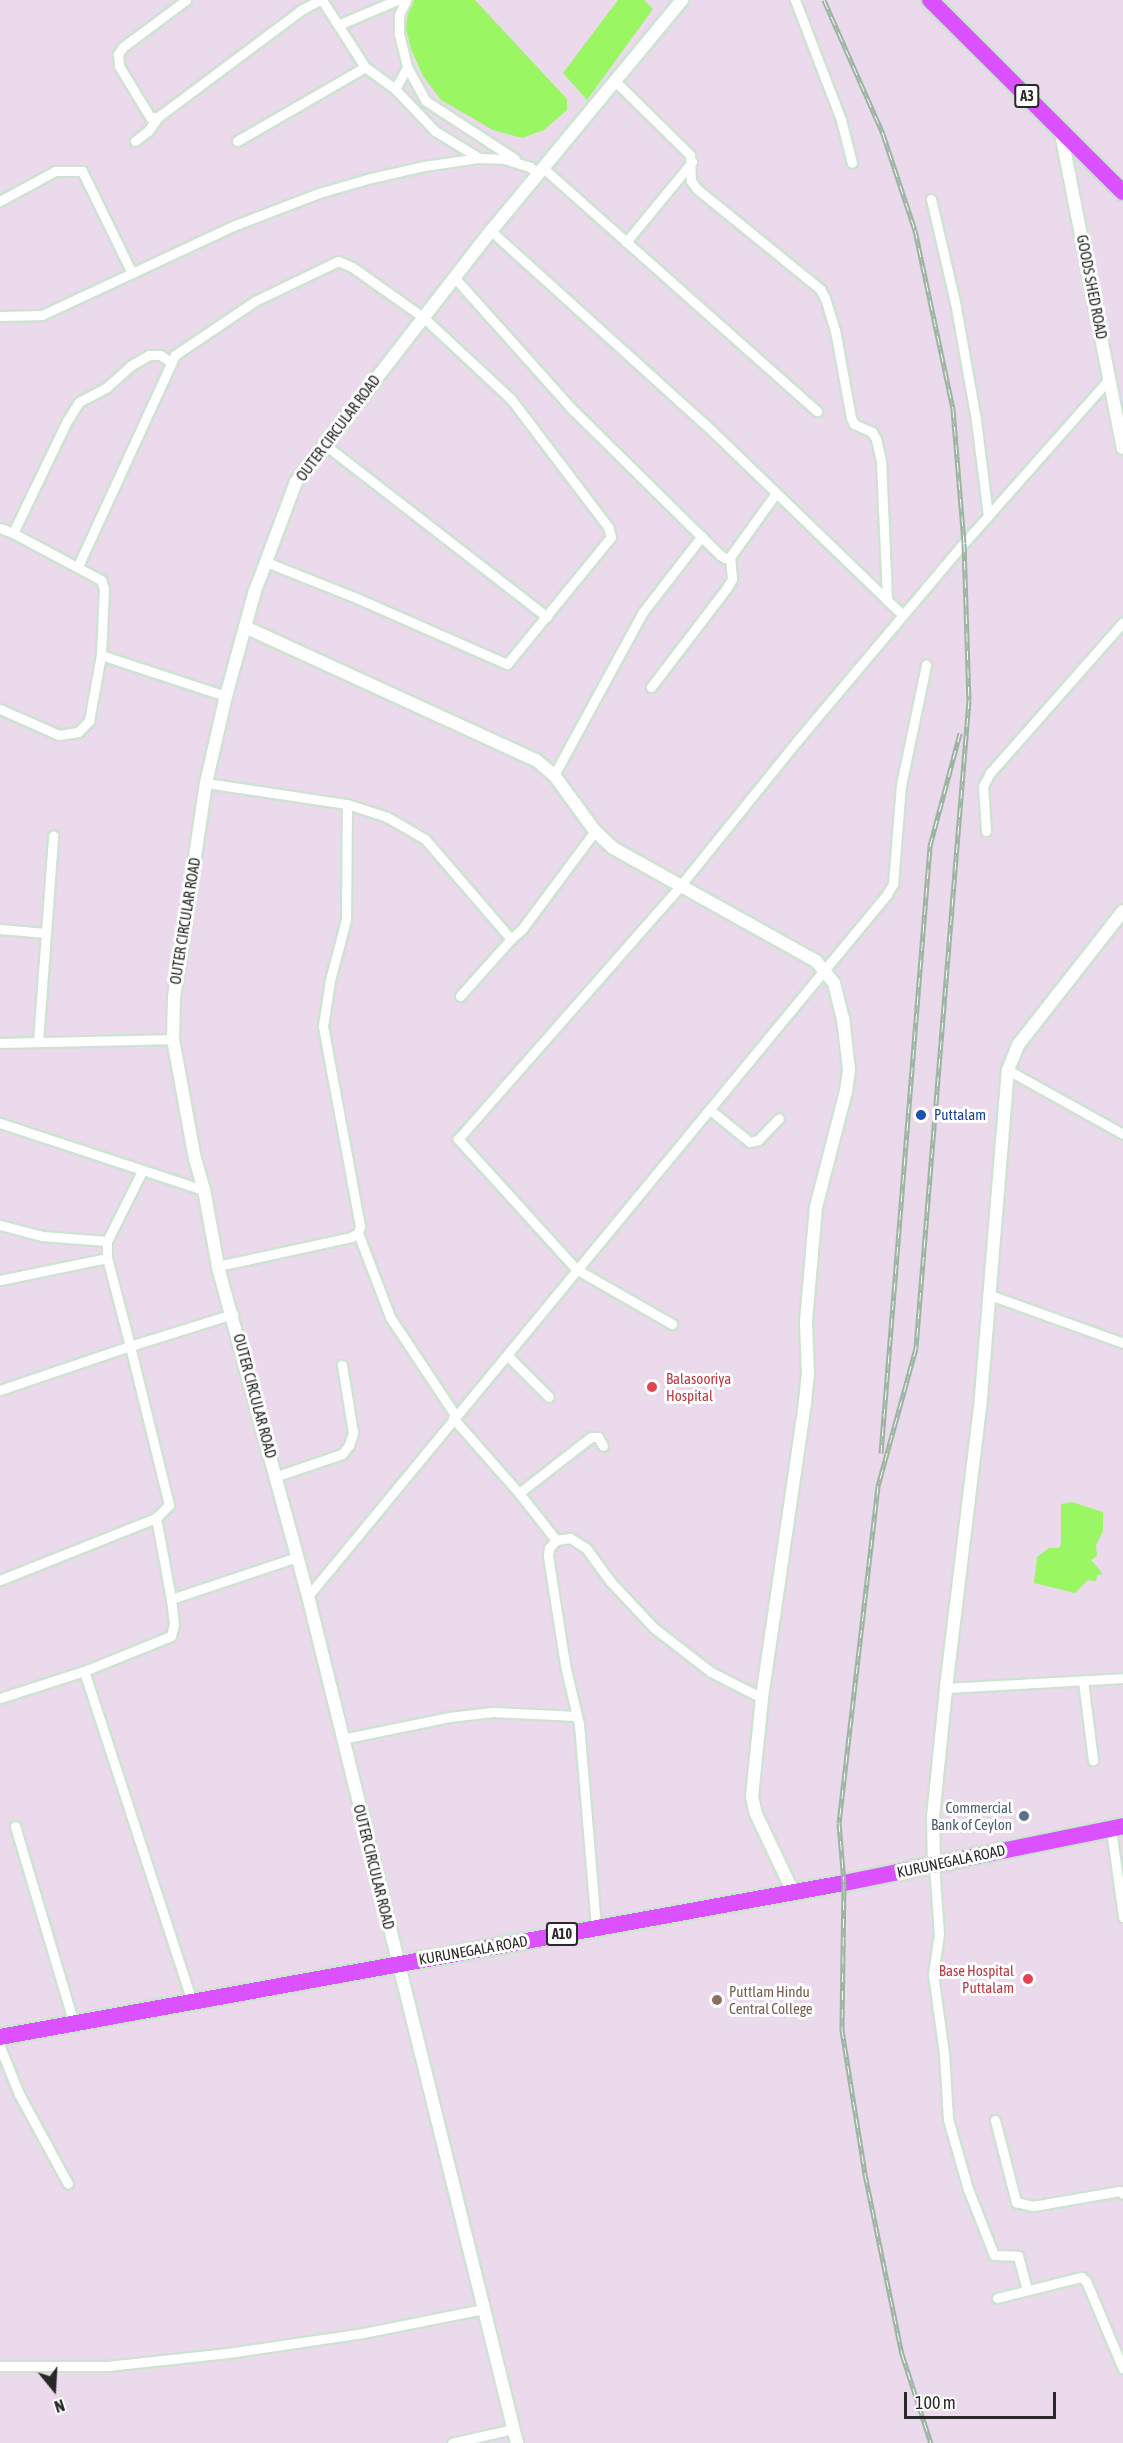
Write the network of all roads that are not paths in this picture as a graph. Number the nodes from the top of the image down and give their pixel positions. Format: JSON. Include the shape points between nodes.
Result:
{"nodes":[{"id":1,"x":186,"y":0,"type":"edge"},
{"id":2,"x":321,"y":0,"type":"edge"},
{"id":3,"x":397,"y":0,"type":"edge"},
{"id":4,"x":406,"y":0,"type":"edge"},
{"id":5,"x":682,"y":0,"type":"edge"},
{"id":6,"x":795,"y":0,"type":"edge"},
{"id":7,"x":930,"y":0,"type":"edge"},
{"id":8,"x":338,"y":25,"type":"junction"},
{"id":9,"x":365,"y":67,"type":"junction"},
{"id":10,"x":407,"y":67,"type":"junction"},
{"id":11,"x":616,"y":81,"type":"junction"},
{"id":12,"x":395,"y":89,"type":"junction"},
{"id":13,"x":158,"y":117,"type":"junction"},
{"id":14,"x":1059,"y":127,"type":"junction"},
{"id":15,"x":135,"y":141,"type":"dead end"},
{"id":16,"x":237,"y":141,"type":"dead end"},
{"id":17,"x":479,"y":158,"type":"junction"},
{"id":18,"x":692,"y":162,"type":"junction"},
{"id":19,"x":852,"y":163,"type":"dead end"},
{"id":20,"x":537,"y":169,"type":"junction"},
{"id":21,"x":1123,"y":192,"type":"edge"},
{"id":22,"x":932,"y":199,"type":"dead end"},
{"id":23,"x":0,"y":201,"type":"edge"},
{"id":24,"x":491,"y":231,"type":"junction"},
{"id":25,"x":626,"y":242,"type":"junction"},
{"id":26,"x":132,"y":273,"type":"junction"},
{"id":27,"x":454,"y":277,"type":"junction"},
{"id":28,"x":0,"y":316,"type":"edge"},
{"id":29,"x":423,"y":317,"type":"junction"},
{"id":30,"x":171,"y":362,"type":"junction"},
{"id":31,"x":1110,"y":378,"type":"junction"},
{"id":32,"x":817,"y":411,"type":"dead end"},
{"id":33,"x":324,"y":444,"type":"junction"},
{"id":34,"x":1123,"y":448,"type":"edge"},
{"id":35,"x":776,"y":493,"type":"junction"},
{"id":36,"x":988,"y":516,"type":"junction"},
{"id":37,"x":0,"y":528,"type":"edge"},
{"id":38,"x":13,"y":533,"type":"junction"},
{"id":39,"x":702,"y":536,"type":"junction"},
{"id":40,"x":730,"y":556,"type":"junction"},
{"id":41,"x":266,"y":562,"type":"junction"},
{"id":42,"x":78,"y":566,"type":"junction"},
{"id":43,"x":887,"y":600,"type":"junction"},
{"id":44,"x":903,"y":615,"type":"junction"},
{"id":45,"x":547,"y":617,"type":"junction"},
{"id":46,"x":1123,"y":622,"type":"edge"},
{"id":47,"x":245,"y":627,"type":"junction"},
{"id":48,"x":101,"y":655,"type":"junction"},
{"id":49,"x":926,"y":665,"type":"dead end"},
{"id":50,"x":651,"y":687,"type":"dead end"},
{"id":51,"x":226,"y":696,"type":"junction"},
{"id":52,"x":0,"y":710,"type":"edge"},
{"id":53,"x":554,"y":775,"type":"junction"},
{"id":54,"x":206,"y":783,"type":"junction"},
{"id":55,"x":346,"y":804,"type":"junction"},
{"id":56,"x":595,"y":831,"type":"junction"},
{"id":57,"x":986,"y":831,"type":"dead end"},
{"id":58,"x":53,"y":836,"type":"dead end"},
{"id":59,"x":680,"y":886,"type":"junction"},
{"id":60,"x":1123,"y":911,"type":"edge"},
{"id":61,"x":0,"y":929,"type":"edge"},
{"id":62,"x":46,"y":933,"type":"junction"},
{"id":63,"x":511,"y":939,"type":"junction"},
{"id":64,"x":825,"y":969,"type":"junction"},
{"id":65,"x":460,"y":996,"type":"dead end"},
{"id":66,"x":173,"y":1039,"type":"junction"},
{"id":67,"x":38,"y":1042,"type":"junction"},
{"id":68,"x":0,"y":1043,"type":"edge"},
{"id":69,"x":1008,"y":1070,"type":"junction"},
{"id":70,"x":710,"y":1110,"type":"junction"},
{"id":71,"x":779,"y":1118,"type":"dead end"},
{"id":72,"x":0,"y":1123,"type":"edge"},
{"id":73,"x":1123,"y":1134,"type":"edge"},
{"id":74,"x":142,"y":1170,"type":"junction"},
{"id":75,"x":204,"y":1190,"type":"junction"},
{"id":76,"x":0,"y":1224,"type":"edge"},
{"id":77,"x":358,"y":1233,"type":"junction"},
{"id":78,"x":107,"y":1240,"type":"junction"},
{"id":79,"x":106,"y":1258,"type":"junction"},
{"id":80,"x":219,"y":1266,"type":"junction"},
{"id":81,"x":576,"y":1269,"type":"junction"},
{"id":82,"x":0,"y":1280,"type":"edge"},
{"id":83,"x":990,"y":1295,"type":"junction"},
{"id":84,"x":233,"y":1314,"type":"junction"},
{"id":85,"x":672,"y":1324,"type":"dead end"},
{"id":86,"x":1123,"y":1342,"type":"edge"},
{"id":87,"x":130,"y":1346,"type":"junction"},
{"id":88,"x":507,"y":1355,"type":"junction"},
{"id":89,"x":342,"y":1365,"type":"dead end"},
{"id":90,"x":0,"y":1390,"type":"edge"},
{"id":91,"x":549,"y":1397,"type":"dead end"},
{"id":92,"x":454,"y":1417,"type":"junction"},
{"id":93,"x":603,"y":1446,"type":"dead end"},
{"id":94,"x":277,"y":1476,"type":"junction"},
{"id":95,"x":519,"y":1492,"type":"junction"},
{"id":96,"x":156,"y":1518,"type":"junction"},
{"id":97,"x":556,"y":1540,"type":"junction"},
{"id":98,"x":297,"y":1557,"type":"junction"},
{"id":99,"x":0,"y":1580,"type":"edge"},
{"id":100,"x":308,"y":1596,"type":"junction"},
{"id":101,"x":171,"y":1599,"type":"junction"},
{"id":102,"x":84,"y":1671,"type":"junction"},
{"id":103,"x":1123,"y":1678,"type":"edge"},
{"id":104,"x":1083,"y":1681,"type":"junction"},
{"id":105,"x":946,"y":1688,"type":"junction"},
{"id":106,"x":0,"y":1698,"type":"edge"},
{"id":107,"x":762,"y":1698,"type":"junction"},
{"id":108,"x":577,"y":1716,"type":"junction"},
{"id":109,"x":342,"y":1739,"type":"junction"},
{"id":110,"x":1093,"y":1760,"type":"dead end"},
{"id":111,"x":15,"y":1827,"type":"dead end"},
{"id":112,"x":1117,"y":1828,"type":"edge"},
{"id":113,"x":934,"y":1865,"type":"junction"},
{"id":114,"x":793,"y":1892,"type":"junction"},
{"id":115,"x":1123,"y":1917,"type":"edge"},
{"id":116,"x":596,"y":1928,"type":"junction"},
{"id":117,"x":397,"y":1964,"type":"junction"},
{"id":118,"x":192,"y":2002,"type":"junction"},
{"id":119,"x":74,"y":2024,"type":"junction"},
{"id":120,"x":0,"y":2037,"type":"edge"},
{"id":121,"x":0,"y":2047,"type":"edge"},
{"id":122,"x":995,"y":2120,"type":"dead end"},
{"id":123,"x":68,"y":2184,"type":"dead end"},
{"id":124,"x":1123,"y":2194,"type":"edge"},
{"id":125,"x":1027,"y":2289,"type":"junction"},
{"id":126,"x":998,"y":2298,"type":"dead end"},
{"id":127,"x":483,"y":2309,"type":"junction"},
{"id":128,"x":0,"y":2366,"type":"edge"},
{"id":129,"x":1123,"y":2369,"type":"edge"},
{"id":130,"x":513,"y":2429,"type":"junction"},
{"id":131,"x":452,"y":2443,"type":"edge"},
{"id":132,"x":517,"y":2443,"type":"edge"}],
"edges":[{"from":1,"to":13,"type":"street","via":[[118,54],[119,66],[150,117]]},
{"from":2,"to":8,"type":"street"},
{"from":2,"to":13,"type":"street","via":[[301,10]]},
{"from":3,"to":8,"type":"street"},
{"from":4,"to":10,"type":"street","via":[[399,15],[399,34]]},
{"from":5,"to":11,"type":"street","name":"OUTER CIRCULAR ROAD"},
{"from":6,"to":19,"type":"street","via":[[841,120]]},
{"from":7,"to":14,"type":"highway","number":"A3"},
{"from":8,"to":9,"type":"street"},
{"from":9,"to":12,"type":"street"},
{"from":9,"to":16,"type":"street"},
{"from":10,"to":12,"type":"street"},
{"from":10,"to":20,"type":"street","via":[[426,100]]},
{"from":11,"to":18,"type":"street","via":[[684,147]]},
{"from":11,"to":20,"type":"street","name":"OUTER CIRCULAR ROAD"},
{"from":12,"to":17,"type":"street","via":[[435,130]]},
{"from":13,"to":15,"type":"street"},
{"from":14,"to":21,"type":"highway","number":"A3"},
{"from":14,"to":31,"type":"street","name":"GOODS SHED ROAD"},
{"from":17,"to":20,"type":"street","via":[[504,159]]},
{"from":17,"to":26,"type":"street","via":[[424,166],[320,193],[232,226]]},
{"from":18,"to":25,"type":"street"},
{"from":18,"to":43,"type":"street","via":[[691,182],[697,189],[820,289],[825,298],[851,418],[854,424],[872,432],[881,461]]},
{"from":20,"to":24,"type":"street","name":"OUTER CIRCULAR ROAD"},
{"from":20,"to":25,"type":"street"},
{"from":22,"to":36,"type":"street","via":[[976,420]]},
{"from":23,"to":26,"type":"street","via":[[55,171],[82,171]]},
{"from":24,"to":27,"type":"street","name":"OUTER CIRCULAR ROAD"},
{"from":24,"to":35,"type":"street"},
{"from":25,"to":32,"type":"street"},
{"from":26,"to":28,"type":"street","via":[[42,315]]},
{"from":27,"to":29,"type":"street","name":"OUTER CIRCULAR ROAD"},
{"from":27,"to":39,"type":"street","via":[[571,408]]},
{"from":29,"to":30,"type":"street","via":[[338,261],[255,301],[202,334]]},
{"from":29,"to":33,"type":"street","name":"OUTER CIRCULAR ROAD"},
{"from":29,"to":45,"type":"street","via":[[511,399],[611,531],[611,537]]},
{"from":30,"to":38,"type":"street","via":[[160,355],[149,355],[107,387],[79,402]]},
{"from":30,"to":42,"type":"street"},
{"from":31,"to":34,"type":"street","name":"GOODS SHED ROAD"},
{"from":31,"to":36,"type":"street"},
{"from":33,"to":41,"type":"street","name":"OUTER CIRCULAR ROAD","via":[[296,482]]},
{"from":33,"to":45,"type":"street"},
{"from":35,"to":40,"type":"street"},
{"from":35,"to":43,"type":"street"},
{"from":36,"to":44,"type":"street"},
{"from":37,"to":38,"type":"street"},
{"from":38,"to":42,"type":"street"},
{"from":39,"to":40,"type":"street","via":[[720,555]]},
{"from":39,"to":53,"type":"street","via":[[643,612]]},
{"from":40,"to":50,"type":"street","via":[[732,579],[726,589]]},
{"from":41,"to":45,"type":"street","via":[[501,663],[512,661]]},
{"from":41,"to":47,"type":"street","name":"OUTER CIRCULAR ROAD"},
{"from":42,"to":48,"type":"street","via":[[101,580],[104,589]]},
{"from":43,"to":44,"type":"street"},
{"from":44,"to":59,"type":"street"},
{"from":46,"to":57,"type":"street","via":[[990,773],[983,786]]},
{"from":47,"to":51,"type":"street","name":"OUTER CIRCULAR ROAD"},
{"from":47,"to":53,"type":"street","via":[[536,760]]},
{"from":48,"to":51,"type":"street"},
{"from":48,"to":52,"type":"street","via":[[89,722],[78,732],[59,735]]},
{"from":49,"to":64,"type":"street","via":[[901,785],[893,885]]},
{"from":51,"to":54,"type":"street","name":"OUTER CIRCULAR ROAD"},
{"from":53,"to":56,"type":"street"},
{"from":54,"to":55,"type":"street"},
{"from":54,"to":66,"type":"street","name":"OUTER CIRCULAR ROAD","via":[[174,997]]},
{"from":55,"to":63,"type":"street","via":[[387,817],[425,839]]},
{"from":55,"to":77,"type":"street","via":[[346,920],[323,1026],[360,1226]]},
{"from":56,"to":59,"type":"street","via":[[613,848]]},
{"from":56,"to":63,"type":"street"},
{"from":58,"to":62,"type":"street"},
{"from":59,"to":64,"type":"street"},
{"from":59,"to":81,"type":"street","via":[[458,1139]]},
{"from":60,"to":69,"type":"street","via":[[1018,1045]]},
{"from":61,"to":62,"type":"street"},
{"from":62,"to":67,"type":"street"},
{"from":63,"to":65,"type":"street"},
{"from":64,"to":70,"type":"street"},
{"from":64,"to":107,"type":"street","via":[[834,983],[843,1018],[849,1070],[816,1207],[806,1322],[805,1403]]},
{"from":66,"to":67,"type":"street"},
{"from":66,"to":75,"type":"street","name":"OUTER CIRCULAR ROAD"},
{"from":67,"to":68,"type":"street"},
{"from":69,"to":73,"type":"street"},
{"from":69,"to":83,"type":"street"},
{"from":70,"to":71,"type":"street","via":[[750,1142],[758,1140]]},
{"from":70,"to":81,"type":"street"},
{"from":72,"to":74,"type":"street"},
{"from":74,"to":75,"type":"street"},
{"from":74,"to":78,"type":"street"},
{"from":75,"to":80,"type":"street","name":"OUTER CIRCULAR ROAD"},
{"from":76,"to":78,"type":"street","via":[[42,1236]]},
{"from":77,"to":80,"type":"street"},
{"from":77,"to":92,"type":"street","via":[[390,1317]]},
{"from":78,"to":79,"type":"street"},
{"from":79,"to":82,"type":"street"},
{"from":79,"to":87,"type":"street"},
{"from":80,"to":84,"type":"street","name":"OUTER CIRCULAR ROAD"},
{"from":81,"to":85,"type":"street"},
{"from":81,"to":88,"type":"street"},
{"from":83,"to":86,"type":"street"},
{"from":83,"to":105,"type":"street"},
{"from":84,"to":87,"type":"street"},
{"from":84,"to":94,"type":"street","name":"OUTER CIRCULAR ROAD"},
{"from":87,"to":90,"type":"street"},
{"from":87,"to":96,"type":"street","via":[[169,1505]]},
{"from":88,"to":91,"type":"street"},
{"from":88,"to":92,"type":"street"},
{"from":89,"to":94,"type":"street","via":[[353,1433],[349,1445],[342,1454]]},
{"from":92,"to":95,"type":"street"},
{"from":92,"to":100,"type":"street"},
{"from":93,"to":95,"type":"street","via":[[598,1437],[591,1437]]},
{"from":94,"to":98,"type":"street","name":"OUTER CIRCULAR ROAD"},
{"from":95,"to":97,"type":"street"},
{"from":96,"to":99,"type":"street"},
{"from":96,"to":101,"type":"street"},
{"from":97,"to":107,"type":"street","via":[[570,1538],[586,1548],[610,1581],[654,1628],[711,1672]]},
{"from":97,"to":108,"type":"street","via":[[548,1556]]},
{"from":98,"to":100,"type":"street","name":"OUTER CIRCULAR ROAD"},
{"from":98,"to":101,"type":"street"},
{"from":100,"to":109,"type":"street","name":"OUTER CIRCULAR ROAD"},
{"from":101,"to":102,"type":"street","via":[[171,1636]]},
{"from":102,"to":106,"type":"street"},
{"from":102,"to":118,"type":"street"},
{"from":103,"to":104,"type":"street"},
{"from":104,"to":105,"type":"street"},
{"from":104,"to":110,"type":"street"},
{"from":105,"to":113,"type":"street","via":[[933,1817]]},
{"from":107,"to":114,"type":"street","via":[[752,1797],[756,1814]]},
{"from":108,"to":109,"type":"street","via":[[493,1712]]},
{"from":108,"to":116,"type":"street"},
{"from":109,"to":117,"type":"street","name":"OUTER CIRCULAR ROAD"},
{"from":111,"to":119,"type":"street"},
{"from":112,"to":113,"type":"highway","name":"KURUNEGALA ROAD","number":"A10"},
{"from":112,"to":115,"type":"street"},
{"from":113,"to":114,"type":"highway","name":"KURUNEGALA ROAD","number":"A10"},
{"from":113,"to":125,"type":"street","via":[[939,1934],[933,1974],[948,2120],[968,2189],[994,2255],[1018,2256]]},
{"from":114,"to":116,"type":"highway","name":"KURUNEGALA ROAD","number":"A10"},
{"from":116,"to":117,"type":"highway","name":"KURUNEGALA ROAD","number":"A10"},
{"from":117,"to":118,"type":"highway","name":"KURUNEGALA ROAD","number":"A10"},
{"from":117,"to":127,"type":"street","name":"OUTER CIRCULAR ROAD"},
{"from":118,"to":119,"type":"highway","name":"KURUNEGALA ROAD","number":"A10"},
{"from":119,"to":120,"type":"highway","name":"KURUNEGALA ROAD","number":"A10"},
{"from":121,"to":123,"type":"street","via":[[19,2094]]},
{"from":122,"to":124,"type":"street","via":[[1016,2202],[1033,2206],[1120,2191]]},
{"from":125,"to":126,"type":"street"},
{"from":125,"to":129,"type":"street","via":[[1081,2277],[1086,2281]]},
{"from":127,"to":128,"type":"street","via":[[363,2333],[228,2353],[107,2366]]},
{"from":127,"to":130,"type":"street","name":"OUTER CIRCULAR ROAD"},
{"from":130,"to":131,"type":"street"},
{"from":130,"to":132,"type":"street","name":"OUTER CIRCULAR ROAD"}]}
